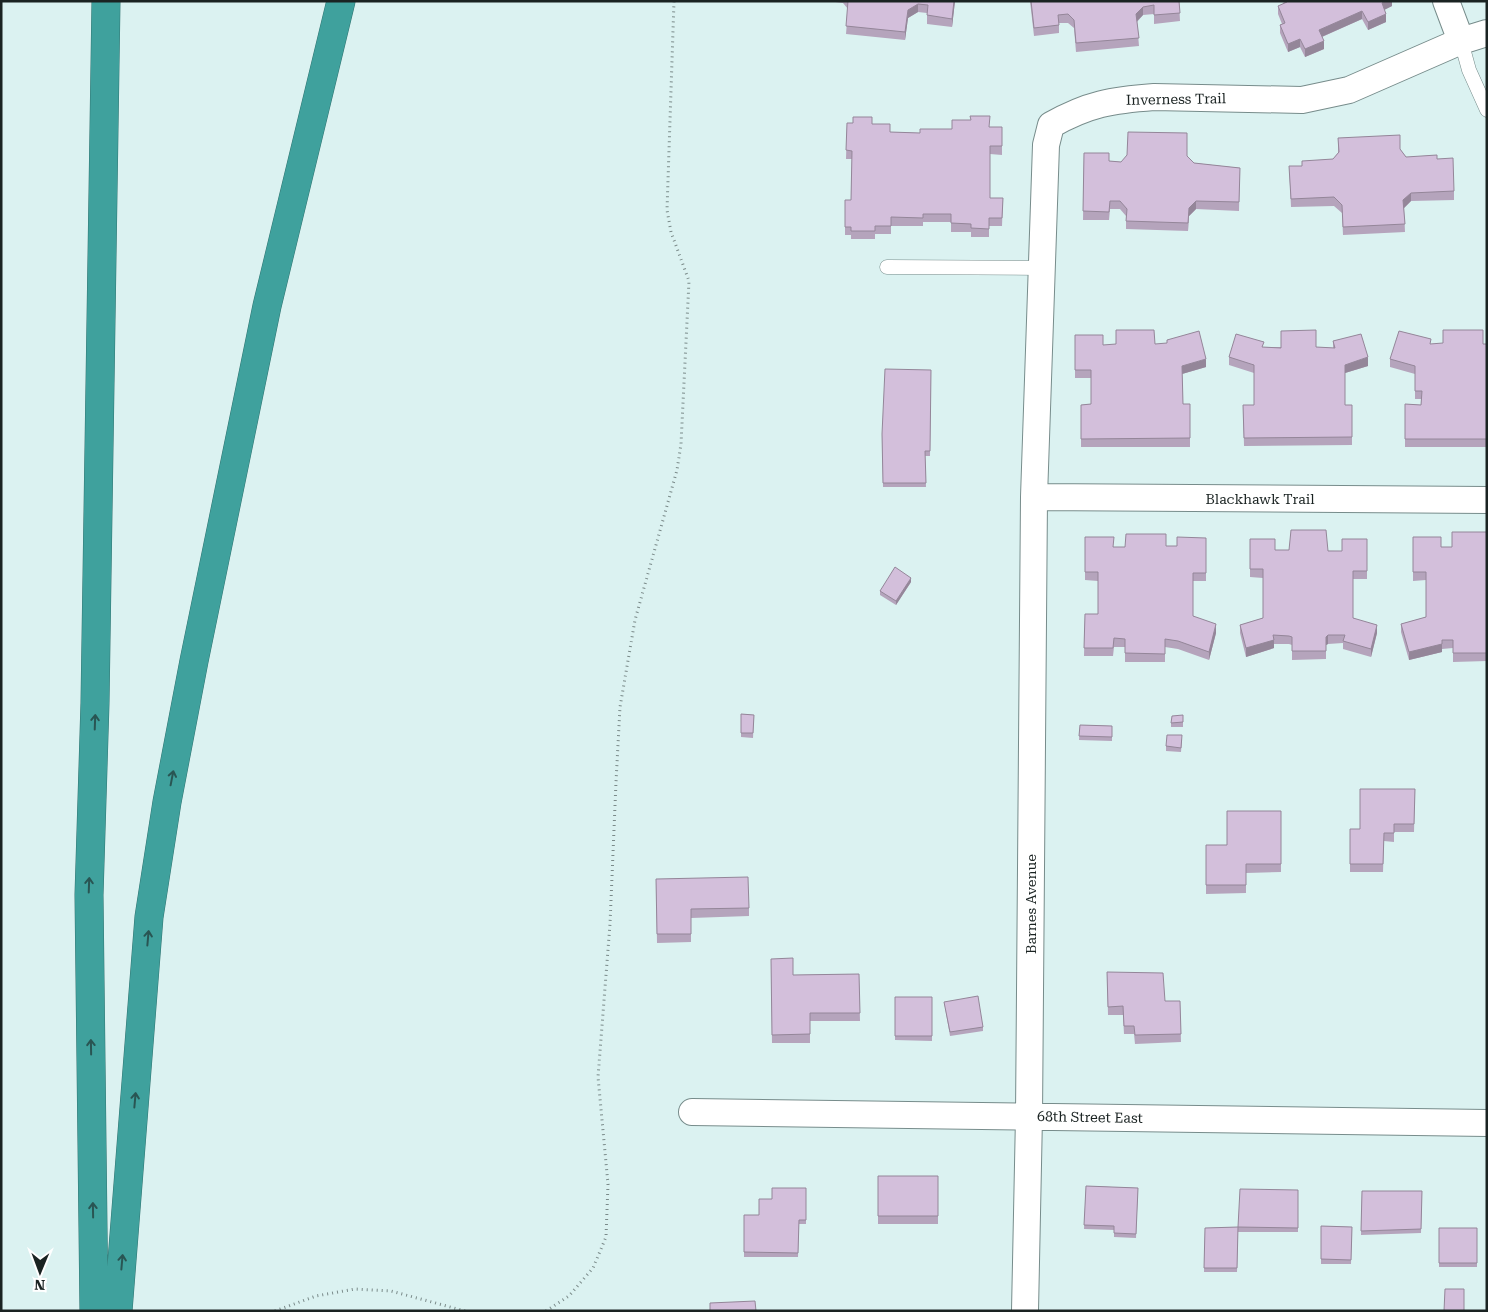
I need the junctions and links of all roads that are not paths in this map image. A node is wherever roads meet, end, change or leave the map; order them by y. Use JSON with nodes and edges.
{"nodes":[{"id":1,"x":106,"y":1,"type":"edge"},
{"id":2,"x":341,"y":1,"type":"edge"},
{"id":3,"x":1446,"y":1,"type":"edge"},
{"id":4,"x":1487,"y":33,"type":"edge"},
{"id":5,"x":1461,"y":41,"type":"junction"},
{"id":6,"x":1487,"y":110,"type":"edge"},
{"id":7,"x":887,"y":267,"type":"dead end"},
{"id":8,"x":1042,"y":268,"type":"junction"},
{"id":9,"x":1034,"y":497,"type":"junction"},
{"id":10,"x":1487,"y":500,"type":"edge"},
{"id":11,"x":692,"y":1112,"type":"dead end"},
{"id":12,"x":1029,"y":1116,"type":"junction"},
{"id":13,"x":1487,"y":1123,"type":"edge"},
{"id":14,"x":94,"y":1311,"type":"edge"},
{"id":15,"x":118,"y":1311,"type":"edge"},
{"id":16,"x":1025,"y":1311,"type":"edge"}],
"edges":[{"from":14,"to":1,"type":"highway","one_way":true},
{"from":15,"to":2,"type":"highway","one_way":true},
{"from":3,"to":5,"type":"street"},
{"from":4,"to":5,"type":"street","name":"Inverness Trail"},
{"from":5,"to":6,"type":"lane"},
{"from":5,"to":8,"type":"street","name":"Inverness Trail"},
{"from":7,"to":8,"type":"lane"},
{"from":8,"to":9,"type":"street","name":"Inverness Trail"},
{"from":9,"to":10,"type":"street","name":"Blackhawk Trail"},
{"from":9,"to":12,"type":"street","name":"Barnes Avenue"},
{"from":11,"to":12,"type":"street","name":"68th Street East"},
{"from":12,"to":13,"type":"street","name":"68th Street East"},
{"from":12,"to":16,"type":"street","name":"Barnes Avenue"}]}
